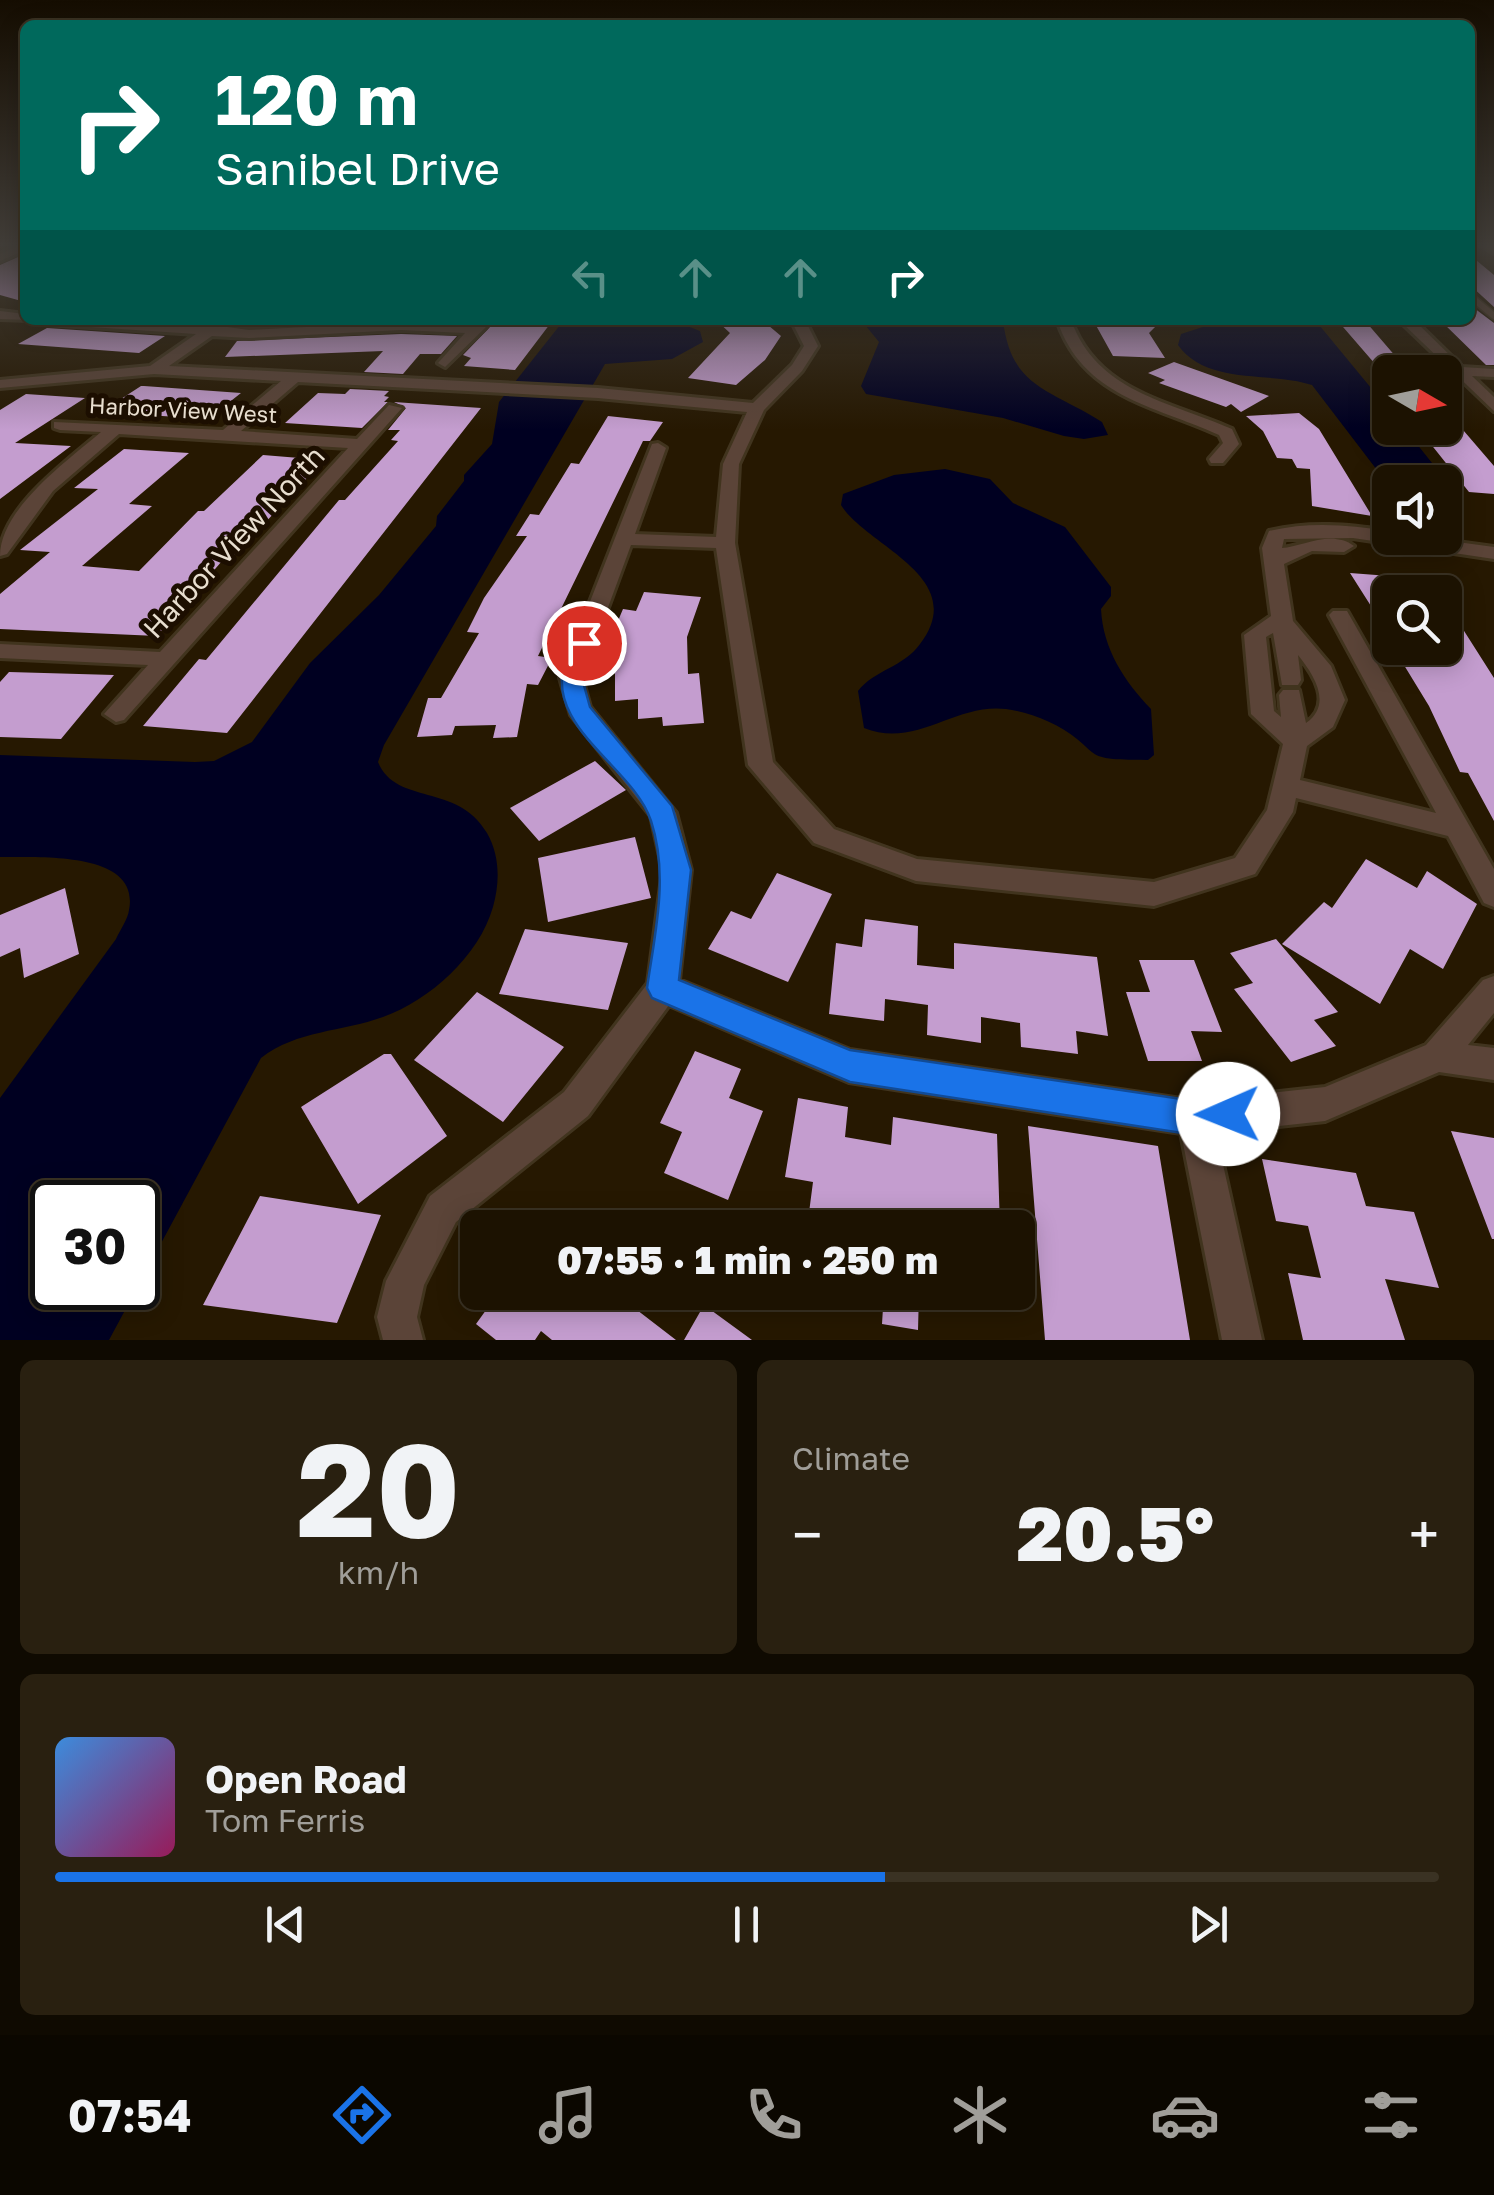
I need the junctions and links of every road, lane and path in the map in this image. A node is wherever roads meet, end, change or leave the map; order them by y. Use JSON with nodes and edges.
{"nodes":[{"id":1,"x":119,"y":325,"type":"edge"},
{"id":2,"x":218,"y":325,"type":"edge"},
{"id":3,"x":480,"y":325,"type":"edge"},
{"id":4,"x":800,"y":325,"type":"edge"},
{"id":5,"x":1065,"y":325,"type":"edge"},
{"id":6,"x":1411,"y":325,"type":"edge"},
{"id":7,"x":210,"y":331,"type":"junction"},
{"id":8,"x":1441,"y":355,"type":"edge"},
{"id":9,"x":446,"y":364,"type":"dead end"},
{"id":10,"x":154,"y":370,"type":"junction"},
{"id":11,"x":1462,"y":372,"type":"edge"},
{"id":12,"x":1494,"y":373,"type":"edge"},
{"id":13,"x":1462,"y":376,"type":"edge"},
{"id":14,"x":295,"y":377,"type":"junction"},
{"id":15,"x":0,"y":384,"type":"edge"},
{"id":16,"x":1494,"y":406,"type":"edge"},
{"id":17,"x":394,"y":408,"type":"dead end"},
{"id":18,"x":757,"y":408,"type":"junction"},
{"id":19,"x":60,"y":425,"type":"dead end"},
{"id":20,"x":116,"y":428,"type":"junction"},
{"id":21,"x":228,"y":434,"type":"junction"},
{"id":22,"x":362,"y":444,"type":"junction"},
{"id":23,"x":658,"y":448,"type":"dead end"},
{"id":24,"x":1216,"y":459,"type":"dead end"},
{"id":25,"x":622,"y":538,"type":"junction"},
{"id":26,"x":725,"y":543,"type":"junction"},
{"id":27,"x":0,"y":550,"type":"edge"},
{"id":28,"x":1494,"y":553,"type":"edge"},
{"id":29,"x":1277,"y":560,"type":"junction"},
{"id":30,"x":1494,"y":568,"type":"edge"},
{"id":31,"x":1340,"y":615,"type":"dead end"},
{"id":32,"x":1280,"y":620,"type":"junction"},
{"id":33,"x":0,"y":651,"type":"edge"},
{"id":34,"x":165,"y":658,"type":"junction"},
{"id":35,"x":116,"y":714,"type":"dead end"},
{"id":36,"x":1296,"y":742,"type":"junction"},
{"id":37,"x":1286,"y":786,"type":"junction"},
{"id":38,"x":1459,"y":829,"type":"junction"},
{"id":39,"x":1494,"y":895,"type":"edge"},
{"id":40,"x":663,"y":988,"type":"junction"},
{"id":41,"x":1494,"y":990,"type":"edge"},
{"id":42,"x":1438,"y":1056,"type":"junction"},
{"id":43,"x":1494,"y":1064,"type":"edge"},
{"id":44,"x":1195,"y":1118,"type":"junction"},
{"id":45,"x":400,"y":1329,"type":"edge"},
{"id":46,"x":1242,"y":1340,"type":"edge"}],
"edges":[{"from":1,"to":7,"type":"street"},
{"from":2,"to":7,"type":"street"},
{"from":3,"to":7,"type":"street"},
{"from":3,"to":9,"type":"street"},
{"from":4,"to":18,"type":"street"},
{"from":5,"to":24,"type":"street"},
{"from":6,"to":8,"type":"street"},
{"from":7,"to":10,"type":"street"},
{"from":10,"to":14,"type":"street"},
{"from":10,"to":15,"type":"street"},
{"from":11,"to":12,"type":"street"},
{"from":13,"to":16,"type":"street"},
{"from":14,"to":18,"type":"street"},
{"from":14,"to":21,"type":"street"},
{"from":17,"to":22,"type":"street","name":"Harbor View North"},
{"from":18,"to":26,"type":"street"},
{"from":19,"to":20,"type":"street","name":"Harbor View West"},
{"from":20,"to":21,"type":"street","name":"Harbor View West"},
{"from":20,"to":27,"type":"street"},
{"from":21,"to":22,"type":"street","name":"Harbor View West"},
{"from":22,"to":34,"type":"street","name":"Harbor View North"},
{"from":23,"to":25,"type":"street"},
{"from":25,"to":26,"type":"street"},
{"from":25,"to":40,"type":"street"},
{"from":26,"to":37,"type":"street"},
{"from":28,"to":29,"type":"street"},
{"from":29,"to":30,"type":"street"},
{"from":29,"to":32,"type":"street"},
{"from":31,"to":38,"type":"street"},
{"from":32,"to":36,"type":"street"},
{"from":32,"to":36,"type":"street"},
{"from":32,"to":36,"type":"street"},
{"from":33,"to":34,"type":"street"},
{"from":34,"to":35,"type":"street","name":"Harbor View North"},
{"from":36,"to":37,"type":"street"},
{"from":37,"to":38,"type":"street"},
{"from":38,"to":39,"type":"street"},
{"from":40,"to":44,"type":"street"},
{"from":40,"to":45,"type":"street"},
{"from":41,"to":42,"type":"street"},
{"from":42,"to":43,"type":"street"},
{"from":42,"to":44,"type":"street"},
{"from":44,"to":46,"type":"street"}]}
